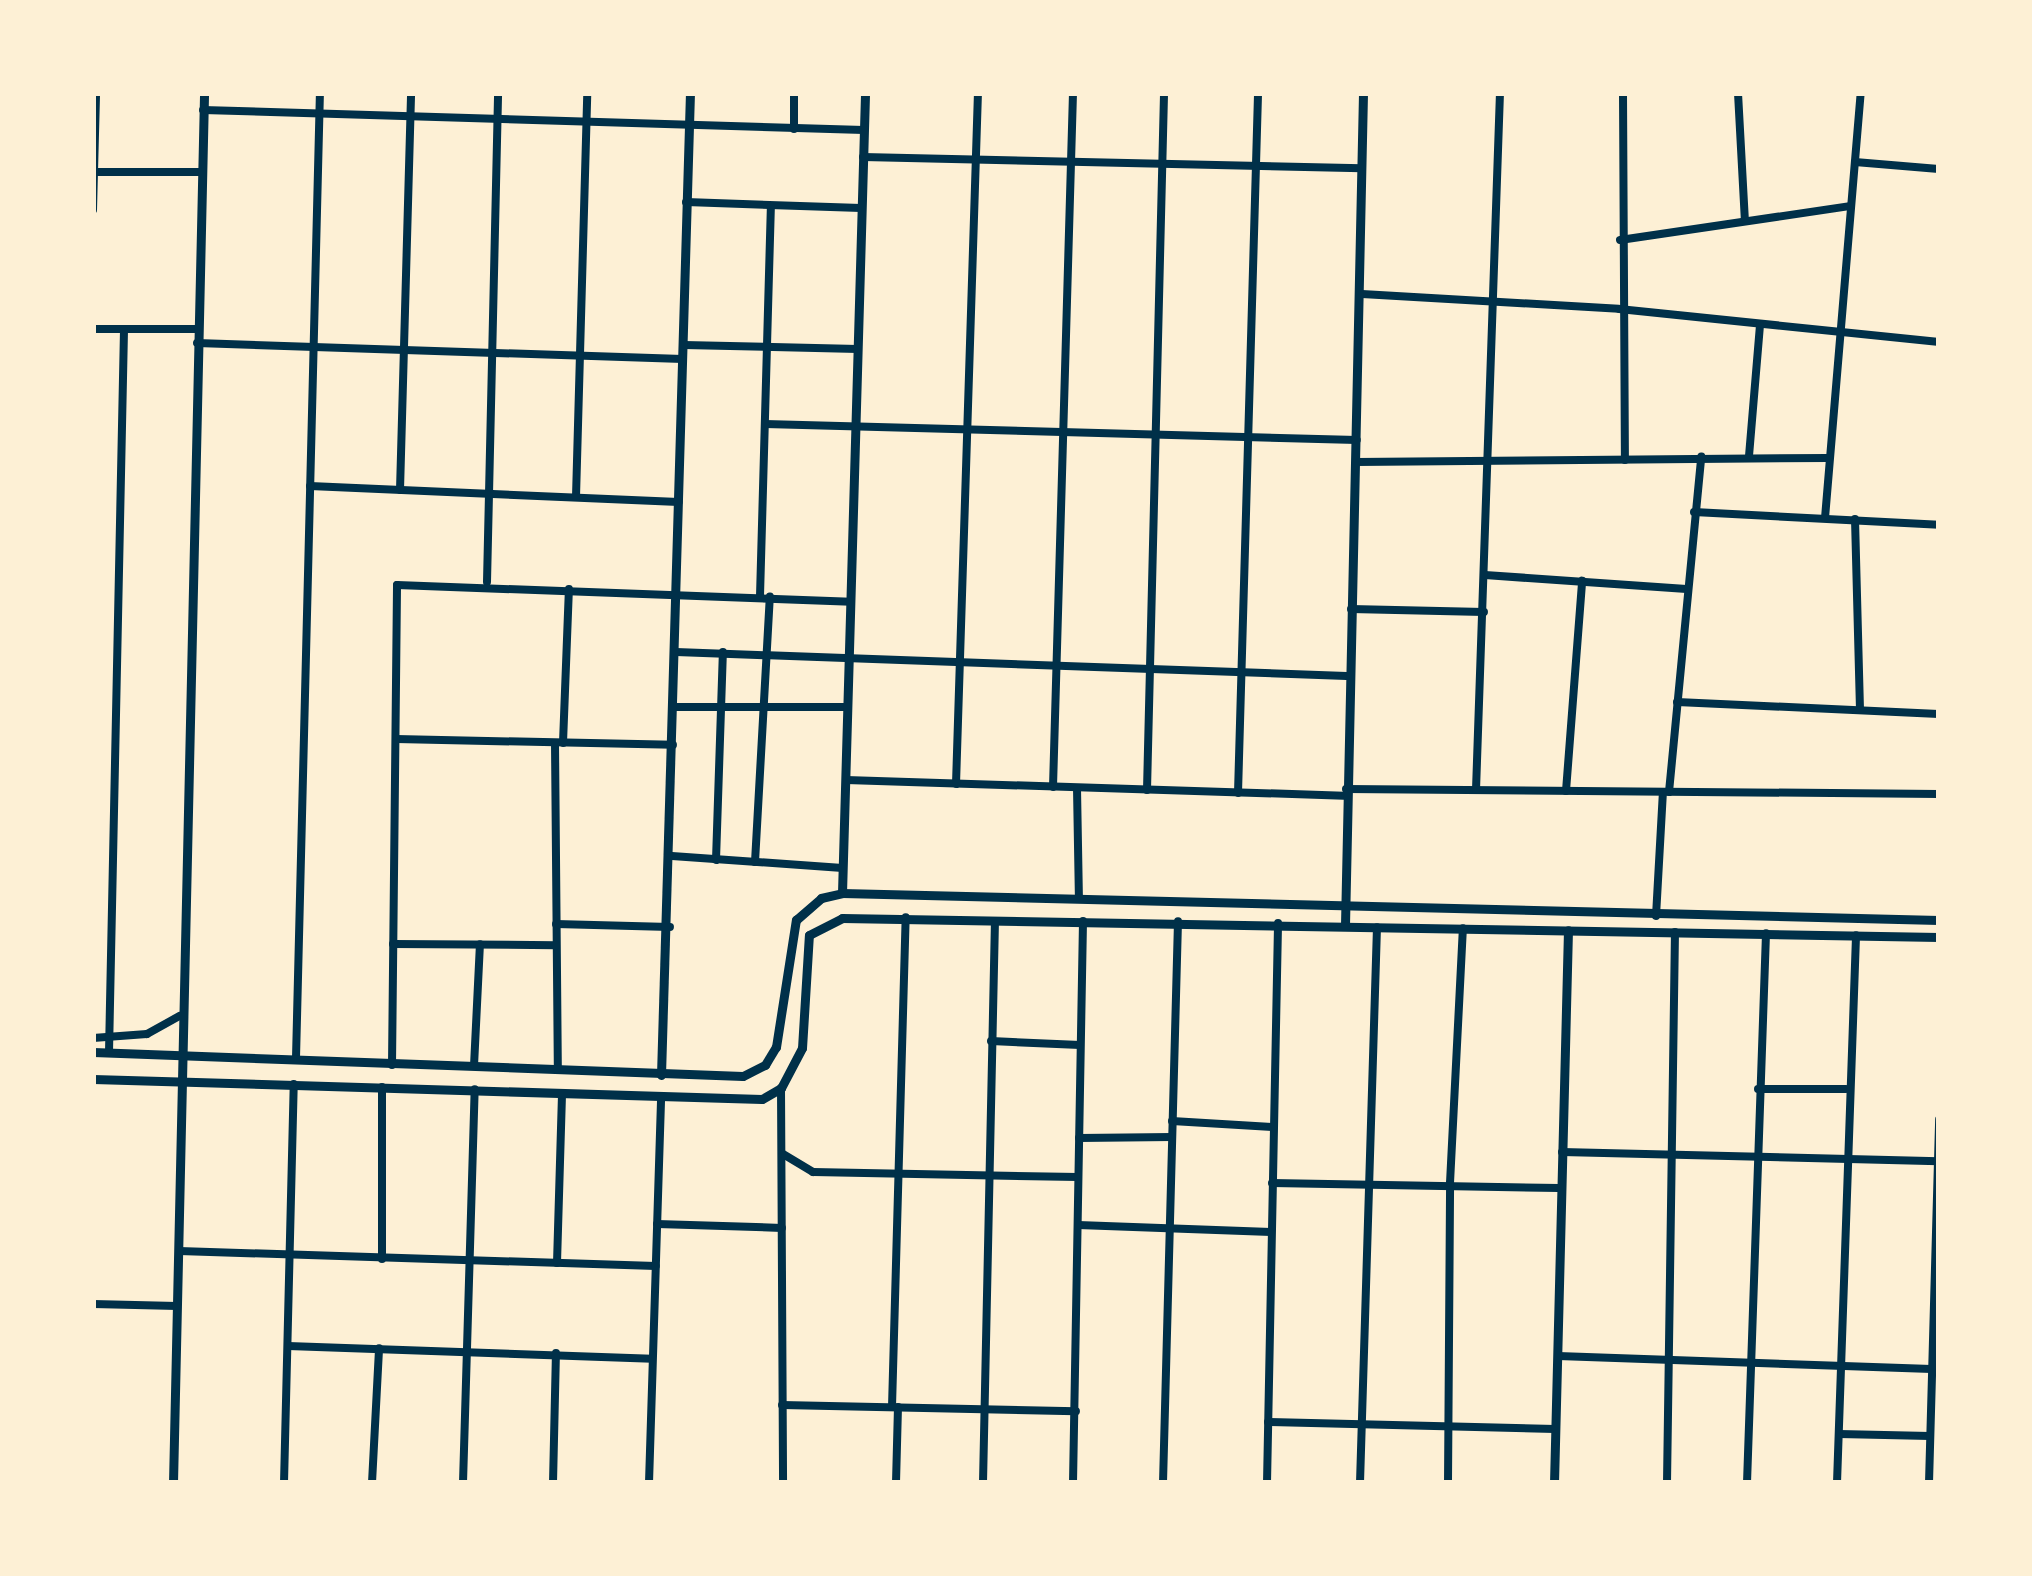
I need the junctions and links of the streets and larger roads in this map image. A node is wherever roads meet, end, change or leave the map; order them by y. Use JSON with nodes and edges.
{"nodes":[{"id":1,"x":95,"y":93,"type":"edge"},
{"id":2,"x":204,"y":93,"type":"edge"},
{"id":3,"x":320,"y":93,"type":"edge"},
{"id":4,"x":411,"y":93,"type":"edge"},
{"id":5,"x":498,"y":93,"type":"edge"},
{"id":6,"x":587,"y":93,"type":"edge"},
{"id":7,"x":690,"y":93,"type":"edge"},
{"id":8,"x":794,"y":93,"type":"edge"},
{"id":9,"x":865,"y":93,"type":"edge"},
{"id":10,"x":978,"y":93,"type":"edge"},
{"id":11,"x":1073,"y":93,"type":"edge"},
{"id":12,"x":1164,"y":93,"type":"edge"},
{"id":13,"x":1258,"y":93,"type":"edge"},
{"id":14,"x":1363,"y":93,"type":"edge"},
{"id":15,"x":1500,"y":93,"type":"edge"},
{"id":16,"x":1623,"y":93,"type":"edge"},
{"id":17,"x":1738,"y":93,"type":"edge"},
{"id":18,"x":1861,"y":93,"type":"edge"},
{"id":19,"x":203,"y":110,"type":"junction"},
{"id":20,"x":497,"y":117,"type":"junction"},
{"id":21,"x":319,"y":118,"type":"junction"},
{"id":22,"x":410,"y":120,"type":"junction"},
{"id":23,"x":586,"y":124,"type":"junction"},
{"id":24,"x":689,"y":126,"type":"junction"},
{"id":25,"x":794,"y":129,"type":"junction"},
{"id":26,"x":864,"y":130,"type":"junction"},
{"id":27,"x":863,"y":157,"type":"junction"},
{"id":28,"x":976,"y":160,"type":"junction"},
{"id":29,"x":1855,"y":162,"type":"junction"},
{"id":30,"x":1071,"y":163,"type":"junction"},
{"id":31,"x":1161,"y":166,"type":"junction"},
{"id":32,"x":1362,"y":168,"type":"junction"},
{"id":33,"x":1255,"y":169,"type":"junction"},
{"id":34,"x":1939,"y":169,"type":"edge"},
{"id":35,"x":93,"y":172,"type":"edge"},
{"id":36,"x":201,"y":172,"type":"junction"},
{"id":37,"x":686,"y":202,"type":"junction"},
{"id":38,"x":771,"y":206,"type":"junction"},
{"id":39,"x":1851,"y":206,"type":"junction"},
{"id":40,"x":862,"y":208,"type":"junction"},
{"id":41,"x":93,"y":210,"type":"edge"},
{"id":42,"x":1745,"y":221,"type":"junction"},
{"id":43,"x":1620,"y":240,"type":"junction"},
{"id":44,"x":1361,"y":294,"type":"junction"},
{"id":45,"x":1495,"y":299,"type":"junction"},
{"id":46,"x":1619,"y":309,"type":"junction"},
{"id":47,"x":1760,"y":324,"type":"junction"},
{"id":48,"x":93,"y":329,"type":"edge"},
{"id":49,"x":197,"y":329,"type":"junction"},
{"id":50,"x":124,"y":330,"type":"junction"},
{"id":51,"x":1839,"y":331,"type":"junction"},
{"id":52,"x":1939,"y":342,"type":"edge"},
{"id":53,"x":197,"y":343,"type":"junction"},
{"id":54,"x":684,"y":345,"type":"junction"},
{"id":55,"x":767,"y":347,"type":"junction"},
{"id":56,"x":494,"y":349,"type":"junction"},
{"id":57,"x":858,"y":349,"type":"junction"},
{"id":58,"x":313,"y":350,"type":"junction"},
{"id":59,"x":404,"y":352,"type":"junction"},
{"id":60,"x":579,"y":357,"type":"junction"},
{"id":61,"x":683,"y":359,"type":"junction"},
{"id":62,"x":765,"y":424,"type":"junction"},
{"id":63,"x":856,"y":426,"type":"junction"},
{"id":64,"x":968,"y":429,"type":"junction"},
{"id":65,"x":1063,"y":432,"type":"junction"},
{"id":66,"x":1153,"y":434,"type":"junction"},
{"id":67,"x":1247,"y":436,"type":"junction"},
{"id":68,"x":1357,"y":440,"type":"junction"},
{"id":69,"x":1749,"y":456,"type":"junction"},
{"id":70,"x":1701,"y":457,"type":"junction"},
{"id":71,"x":1828,"y":458,"type":"junction"},
{"id":72,"x":1624,"y":460,"type":"junction"},
{"id":73,"x":1356,"y":462,"type":"junction"},
{"id":74,"x":1489,"y":462,"type":"junction"},
{"id":75,"x":310,"y":486,"type":"junction"},
{"id":76,"x":490,"y":488,"type":"junction"},
{"id":77,"x":400,"y":490,"type":"junction"},
{"id":78,"x":576,"y":497,"type":"junction"},
{"id":79,"x":679,"y":502,"type":"junction"},
{"id":80,"x":1694,"y":512,"type":"junction"},
{"id":81,"x":1825,"y":518,"type":"junction"},
{"id":82,"x":1855,"y":519,"type":"junction"},
{"id":83,"x":1939,"y":525,"type":"edge"},
{"id":84,"x":1485,"y":575,"type":"junction"},
{"id":85,"x":1582,"y":581,"type":"junction"},
{"id":86,"x":487,"y":582,"type":"junction"},
{"id":87,"x":1687,"y":589,"type":"junction"},
{"id":88,"x":569,"y":590,"type":"junction"},
{"id":89,"x":677,"y":591,"type":"junction"},
{"id":90,"x":765,"y":596,"type":"junction"},
{"id":91,"x":850,"y":602,"type":"junction"},
{"id":92,"x":1351,"y":609,"type":"junction"},
{"id":93,"x":1484,"y":612,"type":"junction"},
{"id":94,"x":676,"y":652,"type":"junction"},
{"id":95,"x":723,"y":652,"type":"junction"},
{"id":96,"x":766,"y":652,"type":"junction"},
{"id":97,"x":849,"y":653,"type":"junction"},
{"id":98,"x":960,"y":660,"type":"junction"},
{"id":99,"x":1057,"y":664,"type":"junction"},
{"id":100,"x":1146,"y":665,"type":"junction"},
{"id":101,"x":1240,"y":668,"type":"junction"},
{"id":102,"x":1347,"y":676,"type":"junction"},
{"id":103,"x":1677,"y":702,"type":"junction"},
{"id":104,"x":675,"y":707,"type":"junction"},
{"id":105,"x":723,"y":707,"type":"junction"},
{"id":106,"x":763,"y":707,"type":"junction"},
{"id":107,"x":848,"y":707,"type":"junction"},
{"id":108,"x":1860,"y":710,"type":"junction"},
{"id":109,"x":1939,"y":714,"type":"edge"},
{"id":110,"x":396,"y":739,"type":"junction"},
{"id":111,"x":559,"y":743,"type":"junction"},
{"id":112,"x":673,"y":746,"type":"junction"},
{"id":113,"x":846,"y":780,"type":"junction"},
{"id":114,"x":956,"y":784,"type":"junction"},
{"id":115,"x":1053,"y":787,"type":"junction"},
{"id":116,"x":1077,"y":788,"type":"junction"},
{"id":117,"x":1147,"y":790,"type":"junction"},
{"id":118,"x":1476,"y":790,"type":"junction"},
{"id":119,"x":1566,"y":791,"type":"junction"},
{"id":120,"x":1666,"y":792,"type":"junction"},
{"id":121,"x":1238,"y":793,"type":"junction"},
{"id":122,"x":1344,"y":793,"type":"junction"},
{"id":123,"x":1939,"y":794,"type":"edge"},
{"id":124,"x":672,"y":856,"type":"junction"},
{"id":125,"x":716,"y":860,"type":"junction"},
{"id":126,"x":754,"y":862,"type":"junction"},
{"id":127,"x":843,"y":868,"type":"junction"},
{"id":128,"x":842,"y":893,"type":"junction"},
{"id":129,"x":1079,"y":898,"type":"junction"},
{"id":130,"x":1344,"y":907,"type":"junction"},
{"id":131,"x":906,"y":916,"type":"junction"},
{"id":132,"x":1656,"y":917,"type":"junction"},
{"id":133,"x":995,"y":918,"type":"junction"},
{"id":134,"x":1083,"y":919,"type":"junction"},
{"id":135,"x":1178,"y":920,"type":"junction"},
{"id":136,"x":1939,"y":920,"type":"edge"},
{"id":137,"x":1278,"y":923,"type":"junction"},
{"id":138,"x":556,"y":924,"type":"junction"},
{"id":139,"x":1345,"y":925,"type":"junction"},
{"id":140,"x":670,"y":927,"type":"junction"},
{"id":141,"x":1377,"y":927,"type":"junction"},
{"id":142,"x":1463,"y":928,"type":"junction"},
{"id":143,"x":1568,"y":930,"type":"junction"},
{"id":144,"x":1676,"y":932,"type":"junction"},
{"id":145,"x":1766,"y":933,"type":"junction"},
{"id":146,"x":1856,"y":935,"type":"junction"},
{"id":147,"x":1939,"y":937,"type":"edge"},
{"id":148,"x":393,"y":944,"type":"junction"},
{"id":149,"x":480,"y":944,"type":"junction"},
{"id":150,"x":556,"y":945,"type":"junction"},
{"id":151,"x":180,"y":1016,"type":"junction"},
{"id":152,"x":93,"y":1037,"type":"edge"},
{"id":153,"x":108,"y":1039,"type":"junction"},
{"id":154,"x":992,"y":1041,"type":"junction"},
{"id":155,"x":1081,"y":1045,"type":"junction"},
{"id":156,"x":93,"y":1052,"type":"edge"},
{"id":157,"x":109,"y":1052,"type":"junction"},
{"id":158,"x":179,"y":1052,"type":"junction"},
{"id":159,"x":296,"y":1058,"type":"junction"},
{"id":160,"x":392,"y":1065,"type":"junction"},
{"id":161,"x":474,"y":1068,"type":"junction"},
{"id":162,"x":558,"y":1071,"type":"junction"},
{"id":163,"x":661,"y":1075,"type":"junction"},
{"id":164,"x":178,"y":1076,"type":"junction"},
{"id":165,"x":93,"y":1079,"type":"edge"},
{"id":166,"x":294,"y":1082,"type":"junction"},
{"id":167,"x":382,"y":1087,"type":"junction"},
{"id":168,"x":782,"y":1088,"type":"junction"},
{"id":169,"x":475,"y":1089,"type":"junction"},
{"id":170,"x":1758,"y":1089,"type":"junction"},
{"id":171,"x":1846,"y":1089,"type":"junction"},
{"id":172,"x":562,"y":1093,"type":"junction"},
{"id":173,"x":661,"y":1100,"type":"junction"},
{"id":174,"x":1939,"y":1119,"type":"edge"},
{"id":175,"x":1172,"y":1120,"type":"junction"},
{"id":176,"x":1274,"y":1127,"type":"junction"},
{"id":177,"x":1172,"y":1137,"type":"junction"},
{"id":178,"x":1079,"y":1138,"type":"junction"},
{"id":179,"x":1560,"y":1152,"type":"junction"},
{"id":180,"x":782,"y":1154,"type":"junction"},
{"id":181,"x":1668,"y":1155,"type":"junction"},
{"id":182,"x":1757,"y":1157,"type":"junction"},
{"id":183,"x":1844,"y":1159,"type":"junction"},
{"id":184,"x":1938,"y":1161,"type":"edge"},
{"id":185,"x":902,"y":1174,"type":"junction"},
{"id":186,"x":989,"y":1177,"type":"junction"},
{"id":187,"x":1078,"y":1177,"type":"junction"},
{"id":188,"x":1365,"y":1182,"type":"junction"},
{"id":189,"x":1272,"y":1183,"type":"junction"},
{"id":190,"x":1450,"y":1183,"type":"junction"},
{"id":191,"x":1559,"y":1188,"type":"junction"},
{"id":192,"x":657,"y":1224,"type":"junction"},
{"id":193,"x":1078,"y":1225,"type":"junction"},
{"id":194,"x":782,"y":1228,"type":"junction"},
{"id":195,"x":1170,"y":1228,"type":"junction"},
{"id":196,"x":1271,"y":1232,"type":"junction"},
{"id":197,"x":1937,"y":1238,"type":"edge"},
{"id":198,"x":179,"y":1251,"type":"junction"},
{"id":199,"x":286,"y":1258,"type":"junction"},
{"id":200,"x":382,"y":1259,"type":"junction"},
{"id":201,"x":557,"y":1262,"type":"junction"},
{"id":202,"x":470,"y":1263,"type":"junction"},
{"id":203,"x":656,"y":1266,"type":"junction"},
{"id":204,"x":93,"y":1304,"type":"edge"},
{"id":205,"x":177,"y":1306,"type":"junction"},
{"id":206,"x":288,"y":1346,"type":"junction"},
{"id":207,"x":379,"y":1348,"type":"junction"},
{"id":208,"x":467,"y":1350,"type":"junction"},
{"id":209,"x":556,"y":1354,"type":"junction"},
{"id":210,"x":1558,"y":1356,"type":"junction"},
{"id":211,"x":653,"y":1359,"type":"junction"},
{"id":212,"x":1667,"y":1360,"type":"junction"},
{"id":213,"x":1749,"y":1362,"type":"junction"},
{"id":214,"x":1840,"y":1365,"type":"junction"},
{"id":215,"x":1935,"y":1368,"type":"edge"},
{"id":216,"x":782,"y":1405,"type":"junction"},
{"id":217,"x":895,"y":1407,"type":"junction"},
{"id":218,"x":986,"y":1409,"type":"junction"},
{"id":219,"x":1076,"y":1412,"type":"junction"},
{"id":220,"x":1268,"y":1422,"type":"junction"},
{"id":221,"x":1361,"y":1425,"type":"junction"},
{"id":222,"x":1449,"y":1425,"type":"junction"},
{"id":223,"x":1555,"y":1429,"type":"junction"},
{"id":224,"x":1839,"y":1434,"type":"junction"},
{"id":225,"x":1930,"y":1436,"type":"junction"},
{"id":226,"x":173,"y":1483,"type":"edge"},
{"id":227,"x":284,"y":1483,"type":"edge"},
{"id":228,"x":372,"y":1483,"type":"edge"},
{"id":229,"x":463,"y":1483,"type":"edge"},
{"id":230,"x":553,"y":1483,"type":"edge"},
{"id":231,"x":649,"y":1483,"type":"edge"},
{"id":232,"x":783,"y":1483,"type":"edge"},
{"id":233,"x":896,"y":1483,"type":"edge"},
{"id":234,"x":983,"y":1483,"type":"edge"},
{"id":235,"x":1073,"y":1483,"type":"edge"},
{"id":236,"x":1163,"y":1483,"type":"edge"},
{"id":237,"x":1267,"y":1483,"type":"edge"},
{"id":238,"x":1360,"y":1483,"type":"edge"},
{"id":239,"x":1448,"y":1483,"type":"edge"},
{"id":240,"x":1554,"y":1483,"type":"edge"},
{"id":241,"x":1666,"y":1483,"type":"edge"},
{"id":242,"x":1747,"y":1483,"type":"edge"},
{"id":243,"x":1838,"y":1483,"type":"edge"},
{"id":244,"x":1929,"y":1483,"type":"edge"}],
"edges":[{"from":1,"to":35,"type":"street"},
{"from":2,"to":19,"type":"street"},
{"from":3,"to":21,"type":"street"},
{"from":4,"to":22,"type":"street"},
{"from":5,"to":20,"type":"street"},
{"from":6,"to":23,"type":"street"},
{"from":7,"to":24,"type":"street"},
{"from":8,"to":25,"type":"street"},
{"from":9,"to":26,"type":"street"},
{"from":10,"to":28,"type":"street"},
{"from":11,"to":30,"type":"street"},
{"from":12,"to":31,"type":"street"},
{"from":13,"to":33,"type":"street"},
{"from":14,"to":32,"type":"street"},
{"from":15,"to":45,"type":"street"},
{"from":16,"to":43,"type":"street"},
{"from":17,"to":42,"type":"street"},
{"from":18,"to":29,"type":"street"},
{"from":19,"to":21,"type":"street"},
{"from":19,"to":36,"type":"street"},
{"from":20,"to":22,"type":"street"},
{"from":20,"to":23,"type":"street"},
{"from":20,"to":56,"type":"street"},
{"from":21,"to":22,"type":"street"},
{"from":21,"to":58,"type":"street"},
{"from":22,"to":59,"type":"street"},
{"from":23,"to":24,"type":"street"},
{"from":23,"to":60,"type":"street"},
{"from":24,"to":25,"type":"street"},
{"from":24,"to":37,"type":"street"},
{"from":25,"to":26,"type":"street"},
{"from":26,"to":27,"type":"street"},
{"from":27,"to":28,"type":"street"},
{"from":27,"to":40,"type":"street"},
{"from":28,"to":30,"type":"street"},
{"from":28,"to":64,"type":"street"},
{"from":29,"to":34,"type":"street"},
{"from":29,"to":39,"type":"street"},
{"from":30,"to":31,"type":"street"},
{"from":30,"to":65,"type":"street"},
{"from":31,"to":33,"type":"street"},
{"from":31,"to":66,"type":"street"},
{"from":32,"to":33,"type":"street"},
{"from":32,"to":44,"type":"street"},
{"from":33,"to":67,"type":"street"},
{"from":35,"to":36,"type":"street"},
{"from":35,"to":41,"type":"street"},
{"from":36,"to":49,"type":"street"},
{"from":37,"to":38,"type":"street"},
{"from":37,"to":54,"type":"street"},
{"from":38,"to":40,"type":"street"},
{"from":38,"to":55,"type":"street"},
{"from":39,"to":42,"type":"street"},
{"from":39,"to":51,"type":"street"},
{"from":40,"to":57,"type":"street"},
{"from":42,"to":43,"type":"street"},
{"from":43,"to":46,"type":"street"},
{"from":44,"to":45,"type":"street"},
{"from":44,"to":68,"type":"street"},
{"from":45,"to":46,"type":"street"},
{"from":45,"to":74,"type":"street"},
{"from":46,"to":47,"type":"street"},
{"from":46,"to":72,"type":"street"},
{"from":47,"to":51,"type":"street"},
{"from":47,"to":69,"type":"street"},
{"from":48,"to":50,"type":"street"},
{"from":49,"to":50,"type":"street"},
{"from":49,"to":53,"type":"street"},
{"from":50,"to":153,"type":"street"},
{"from":51,"to":52,"type":"street"},
{"from":51,"to":71,"type":"street"},
{"from":53,"to":58,"type":"street"},
{"from":53,"to":151,"type":"street"},
{"from":54,"to":55,"type":"street"},
{"from":54,"to":61,"type":"street"},
{"from":55,"to":57,"type":"street"},
{"from":55,"to":62,"type":"street"},
{"from":56,"to":59,"type":"street"},
{"from":56,"to":60,"type":"street"},
{"from":56,"to":76,"type":"street"},
{"from":57,"to":63,"type":"street"},
{"from":58,"to":59,"type":"street"},
{"from":58,"to":75,"type":"street"},
{"from":59,"to":77,"type":"street"},
{"from":60,"to":61,"type":"street"},
{"from":60,"to":78,"type":"street"},
{"from":61,"to":79,"type":"street"},
{"from":62,"to":63,"type":"street"},
{"from":62,"to":90,"type":"street"},
{"from":63,"to":64,"type":"street"},
{"from":63,"to":91,"type":"street"},
{"from":64,"to":65,"type":"street"},
{"from":64,"to":98,"type":"street"},
{"from":65,"to":66,"type":"street"},
{"from":65,"to":99,"type":"street"},
{"from":66,"to":67,"type":"street"},
{"from":66,"to":100,"type":"street"},
{"from":67,"to":68,"type":"street"},
{"from":67,"to":101,"type":"street"},
{"from":68,"to":73,"type":"street"},
{"from":69,"to":70,"type":"street"},
{"from":69,"to":71,"type":"street"},
{"from":70,"to":72,"type":"street"},
{"from":70,"to":80,"type":"street"},
{"from":71,"to":81,"type":"street"},
{"from":72,"to":74,"type":"street"},
{"from":73,"to":74,"type":"street"},
{"from":73,"to":92,"type":"street"},
{"from":74,"to":84,"type":"street"},
{"from":75,"to":77,"type":"street"},
{"from":75,"to":159,"type":"street"},
{"from":76,"to":77,"type":"street"},
{"from":76,"to":78,"type":"street"},
{"from":76,"to":86,"type":"street"},
{"from":78,"to":79,"type":"street"},
{"from":79,"to":89,"type":"street"},
{"from":80,"to":81,"type":"street"},
{"from":80,"to":87,"type":"street"},
{"from":81,"to":82,"type":"street"},
{"from":82,"to":83,"type":"street"},
{"from":82,"to":108,"type":"street"},
{"from":84,"to":85,"type":"street"},
{"from":84,"to":93,"type":"street"},
{"from":85,"to":87,"type":"street"},
{"from":85,"to":119,"type":"street"},
{"from":86,"to":88,"type":"street"},
{"from":86,"to":110,"type":"street"},
{"from":87,"to":103,"type":"street"},
{"from":88,"to":89,"type":"street"},
{"from":88,"to":111,"type":"street"},
{"from":89,"to":90,"type":"street"},
{"from":89,"to":94,"type":"street"},
{"from":90,"to":91,"type":"street"},
{"from":90,"to":96,"type":"street"},
{"from":91,"to":97,"type":"street"},
{"from":92,"to":93,"type":"street"},
{"from":92,"to":102,"type":"street"},
{"from":93,"to":118,"type":"street"},
{"from":94,"to":95,"type":"street"},
{"from":94,"to":104,"type":"street"},
{"from":95,"to":96,"type":"street"},
{"from":95,"to":105,"type":"street"},
{"from":96,"to":97,"type":"street"},
{"from":96,"to":106,"type":"street"},
{"from":97,"to":98,"type":"street"},
{"from":97,"to":107,"type":"street"},
{"from":98,"to":99,"type":"street"},
{"from":98,"to":114,"type":"street"},
{"from":99,"to":100,"type":"street"},
{"from":99,"to":115,"type":"street"},
{"from":100,"to":101,"type":"street"},
{"from":100,"to":117,"type":"street"},
{"from":101,"to":102,"type":"street"},
{"from":101,"to":121,"type":"street"},
{"from":102,"to":122,"type":"street"},
{"from":103,"to":108,"type":"street"},
{"from":103,"to":120,"type":"street"},
{"from":104,"to":105,"type":"street"},
{"from":104,"to":112,"type":"street"},
{"from":105,"to":106,"type":"street"},
{"from":105,"to":125,"type":"street"},
{"from":106,"to":107,"type":"street"},
{"from":106,"to":126,"type":"street"},
{"from":107,"to":113,"type":"street"},
{"from":108,"to":109,"type":"street"},
{"from":110,"to":111,"type":"street"},
{"from":110,"to":148,"type":"street"},
{"from":111,"to":112,"type":"street"},
{"from":111,"to":138,"type":"street"},
{"from":112,"to":124,"type":"street"},
{"from":113,"to":114,"type":"street"},
{"from":113,"to":127,"type":"street"},
{"from":114,"to":115,"type":"street"},
{"from":115,"to":116,"type":"street"},
{"from":116,"to":117,"type":"street"},
{"from":116,"to":129,"type":"street"},
{"from":117,"to":121,"type":"street"},
{"from":118,"to":119,"type":"street"},
{"from":118,"to":122,"type":"street"},
{"from":119,"to":120,"type":"street"},
{"from":120,"to":123,"type":"street"},
{"from":120,"to":132,"type":"street"},
{"from":121,"to":122,"type":"street"},
{"from":122,"to":130,"type":"street"},
{"from":124,"to":125,"type":"street"},
{"from":124,"to":140,"type":"street"},
{"from":125,"to":126,"type":"street"},
{"from":126,"to":127,"type":"street"},
{"from":127,"to":128,"type":"street"},
{"from":128,"to":129,"type":"street"},
{"from":128,"to":163,"type":"street"},
{"from":129,"to":130,"type":"street"},
{"from":130,"to":132,"type":"street"},
{"from":130,"to":139,"type":"street"},
{"from":131,"to":133,"type":"street"},
{"from":131,"to":168,"type":"street"},
{"from":131,"to":185,"type":"street"},
{"from":132,"to":136,"type":"street"},
{"from":133,"to":134,"type":"street"},
{"from":133,"to":154,"type":"street"},
{"from":134,"to":135,"type":"street"},
{"from":134,"to":155,"type":"street"},
{"from":135,"to":137,"type":"street"},
{"from":135,"to":175,"type":"street"},
{"from":137,"to":139,"type":"street"},
{"from":137,"to":176,"type":"street"},
{"from":138,"to":140,"type":"street"},
{"from":138,"to":150,"type":"street"},
{"from":139,"to":141,"type":"street"},
{"from":140,"to":163,"type":"street"},
{"from":141,"to":142,"type":"street"},
{"from":141,"to":188,"type":"street"},
{"from":142,"to":143,"type":"street"},
{"from":142,"to":190,"type":"street"},
{"from":143,"to":144,"type":"street"},
{"from":143,"to":179,"type":"street"},
{"from":144,"to":145,"type":"street"},
{"from":144,"to":181,"type":"street"},
{"from":145,"to":146,"type":"street"},
{"from":145,"to":170,"type":"street"},
{"from":146,"to":147,"type":"street"},
{"from":146,"to":171,"type":"street"},
{"from":148,"to":149,"type":"street"},
{"from":148,"to":160,"type":"street"},
{"from":149,"to":150,"type":"street"},
{"from":149,"to":161,"type":"street"},
{"from":150,"to":162,"type":"street"},
{"from":151,"to":153,"type":"street"},
{"from":151,"to":158,"type":"street"},
{"from":152,"to":153,"type":"street"},
{"from":153,"to":157,"type":"street"},
{"from":154,"to":155,"type":"street"},
{"from":154,"to":186,"type":"street"},
{"from":155,"to":178,"type":"street"},
{"from":156,"to":157,"type":"street"},
{"from":157,"to":158,"type":"street"},
{"from":158,"to":159,"type":"street"},
{"from":158,"to":164,"type":"street"},
{"from":159,"to":160,"type":"street"},
{"from":160,"to":161,"type":"street"},
{"from":161,"to":162,"type":"street"},
{"from":162,"to":163,"type":"street"},
{"from":164,"to":165,"type":"street"},
{"from":164,"to":166,"type":"street"},
{"from":164,"to":198,"type":"street"},
{"from":166,"to":167,"type":"street"},
{"from":166,"to":199,"type":"street"},
{"from":167,"to":169,"type":"street"},
{"from":167,"to":200,"type":"street"},
{"from":168,"to":173,"type":"street"},
{"from":168,"to":180,"type":"street"},
{"from":169,"to":172,"type":"street"},
{"from":169,"to":202,"type":"street"},
{"from":170,"to":171,"type":"street"},
{"from":170,"to":182,"type":"street"},
{"from":171,"to":183,"type":"street"},
{"from":172,"to":173,"type":"street"},
{"from":172,"to":201,"type":"street"},
{"from":173,"to":192,"type":"street"},
{"from":174,"to":184,"type":"street"},
{"from":175,"to":176,"type":"street"},
{"from":175,"to":177,"type":"street"},
{"from":176,"to":189,"type":"street"},
{"from":177,"to":178,"type":"street"},
{"from":177,"to":195,"type":"street"},
{"from":178,"to":187,"type":"street"},
{"from":179,"to":181,"type":"street"},
{"from":179,"to":191,"type":"street"},
{"from":180,"to":185,"type":"street"},
{"from":180,"to":194,"type":"street"},
{"from":181,"to":182,"type":"street"},
{"from":181,"to":212,"type":"street"},
{"from":182,"to":183,"type":"street"},
{"from":182,"to":213,"type":"street"},
{"from":183,"to":184,"type":"street"},
{"from":183,"to":214,"type":"street"},
{"from":184,"to":197,"type":"street"},
{"from":185,"to":186,"type":"street"},
{"from":185,"to":217,"type":"street"},
{"from":186,"to":187,"type":"street"},
{"from":186,"to":218,"type":"street"},
{"from":187,"to":193,"type":"street"},
{"from":188,"to":189,"type":"street"},
{"from":188,"to":190,"type":"street"},
{"from":188,"to":221,"type":"street"},
{"from":189,"to":196,"type":"street"},
{"from":190,"to":191,"type":"street"},
{"from":190,"to":222,"type":"street"},
{"from":191,"to":210,"type":"street"},
{"from":192,"to":194,"type":"street"},
{"from":192,"to":203,"type":"street"},
{"from":193,"to":195,"type":"street"},
{"from":193,"to":219,"type":"street"},
{"from":194,"to":216,"type":"street"},
{"from":195,"to":196,"type":"street"},
{"from":195,"to":236,"type":"street"},
{"from":196,"to":220,"type":"street"},
{"from":197,"to":215,"type":"street"},
{"from":198,"to":199,"type":"street"},
{"from":198,"to":205,"type":"street"},
{"from":199,"to":200,"type":"street"},
{"from":199,"to":206,"type":"street"},
{"from":200,"to":202,"type":"street"},
{"from":201,"to":202,"type":"street"},
{"from":201,"to":203,"type":"street"},
{"from":202,"to":208,"type":"street"},
{"from":203,"to":211,"type":"street"},
{"from":204,"to":205,"type":"street"},
{"from":205,"to":226,"type":"street"},
{"from":206,"to":207,"type":"street"},
{"from":206,"to":227,"type":"street"},
{"from":207,"to":208,"type":"street"},
{"from":207,"to":228,"type":"street"},
{"from":208,"to":209,"type":"street"},
{"from":208,"to":229,"type":"street"},
{"from":209,"to":211,"type":"street"},
{"from":209,"to":230,"type":"street"},
{"from":210,"to":212,"type":"street"},
{"from":210,"to":223,"type":"street"},
{"from":211,"to":231,"type":"street"},
{"from":212,"to":213,"type":"street"},
{"from":212,"to":241,"type":"street"},
{"from":213,"to":214,"type":"street"},
{"from":213,"to":242,"type":"street"},
{"from":214,"to":215,"type":"street"},
{"from":214,"to":224,"type":"street"},
{"from":215,"to":225,"type":"street"},
{"from":216,"to":217,"type":"street"},
{"from":216,"to":232,"type":"street"},
{"from":217,"to":218,"type":"street"},
{"from":217,"to":233,"type":"street"},
{"from":218,"to":219,"type":"street"},
{"from":218,"to":234,"type":"street"},
{"from":219,"to":235,"type":"street"},
{"from":220,"to":221,"type":"street"},
{"from":220,"to":237,"type":"street"},
{"from":221,"to":222,"type":"street"},
{"from":221,"to":238,"type":"street"},
{"from":222,"to":223,"type":"street"},
{"from":222,"to":239,"type":"street"},
{"from":223,"to":240,"type":"street"},
{"from":224,"to":225,"type":"street"},
{"from":224,"to":243,"type":"street"},
{"from":225,"to":244,"type":"street"}]}
